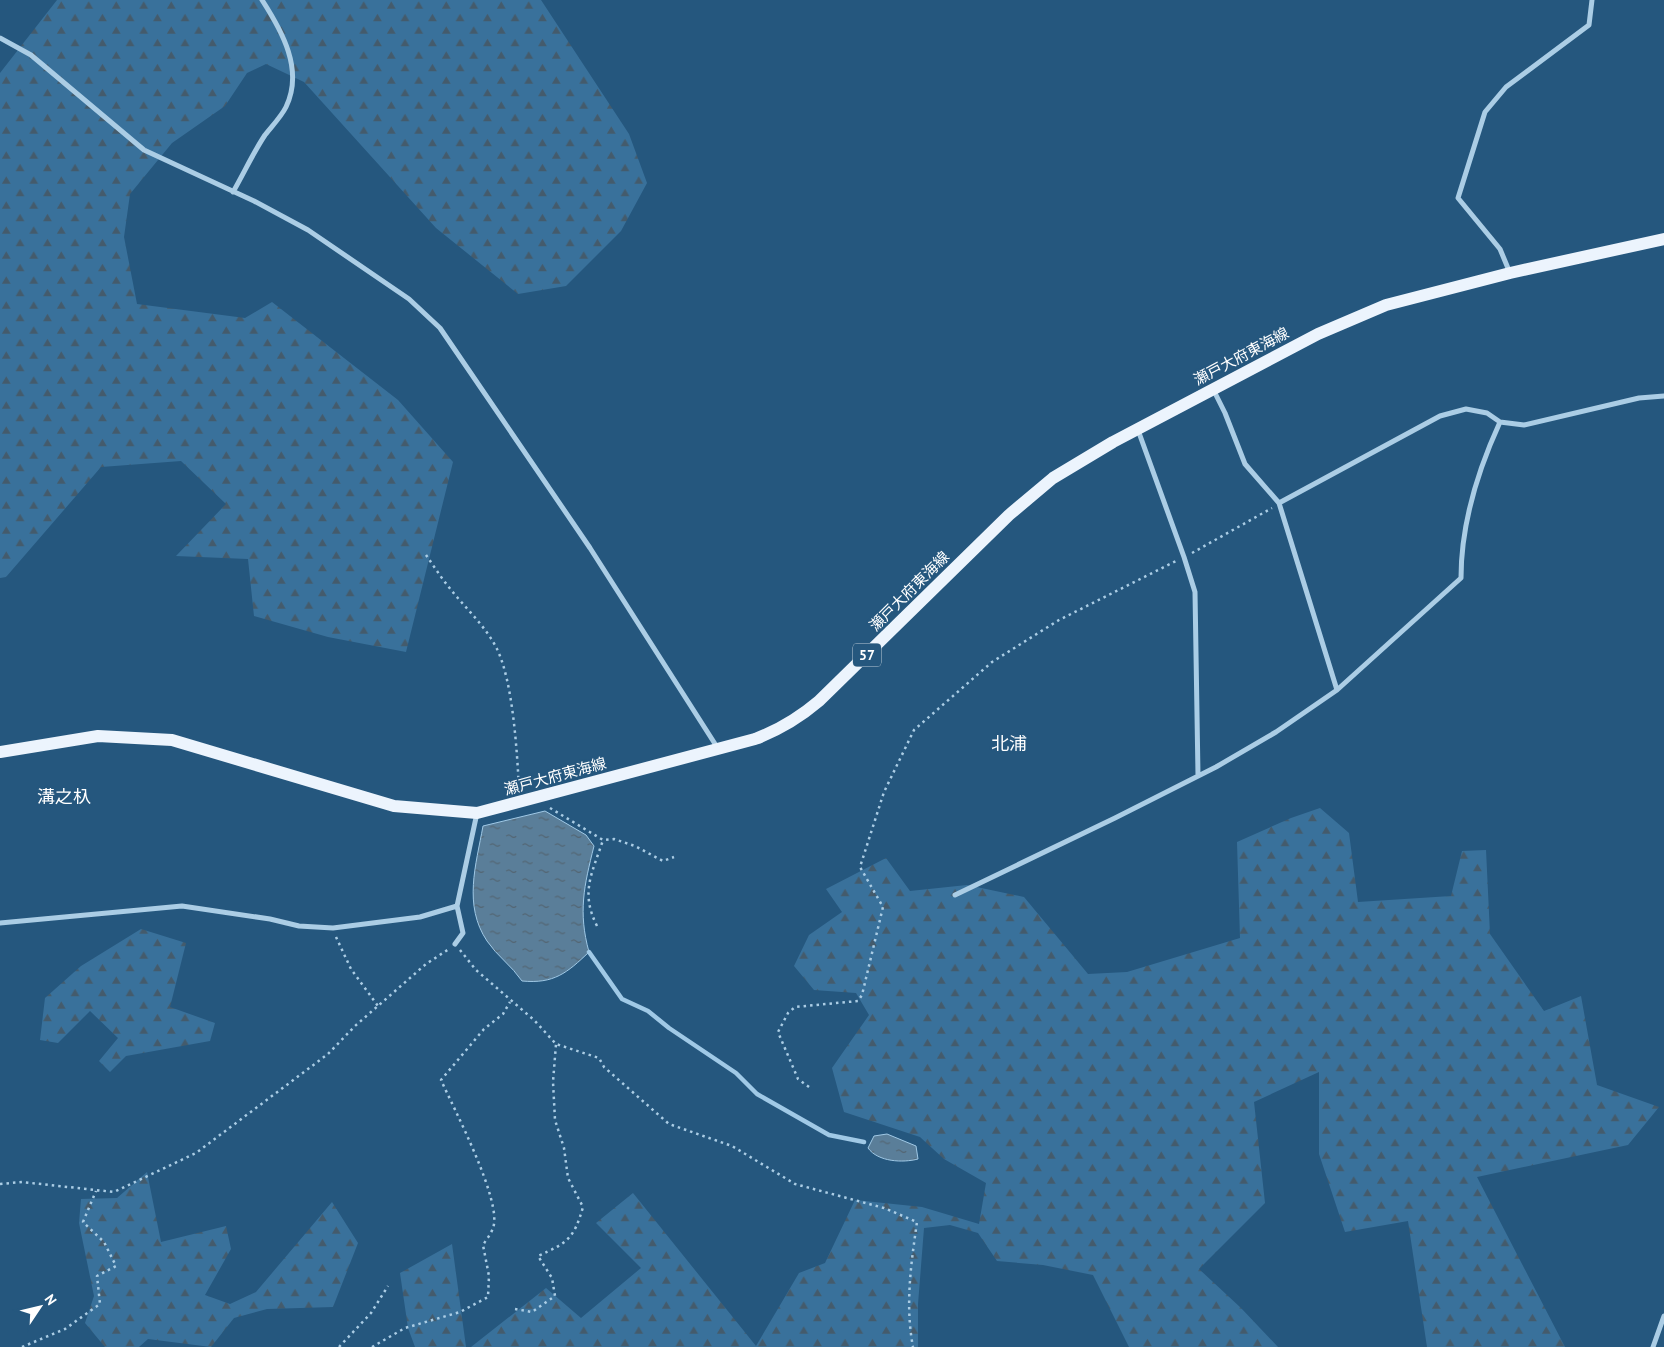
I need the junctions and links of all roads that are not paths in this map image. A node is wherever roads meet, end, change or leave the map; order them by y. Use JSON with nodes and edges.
{"nodes":[{"id":1,"x":262,"y":0,"type":"edge"},
{"id":2,"x":1592,"y":0,"type":"edge"},
{"id":3,"x":0,"y":38,"type":"edge"},
{"id":4,"x":233,"y":192,"type":"junction"},
{"id":5,"x":1664,"y":239,"type":"edge"},
{"id":6,"x":1510,"y":273,"type":"junction"},
{"id":7,"x":1213,"y":390,"type":"junction"},
{"id":8,"x":1664,"y":396,"type":"edge"},
{"id":9,"x":1500,"y":422,"type":"junction"},
{"id":10,"x":1138,"y":430,"type":"junction"},
{"id":11,"x":1279,"y":503,"type":"junction"},
{"id":12,"x":1337,"y":690,"type":"junction"},
{"id":13,"x":717,"y":748,"type":"junction"},
{"id":14,"x":0,"y":752,"type":"edge"},
{"id":15,"x":1198,"y":775,"type":"junction"},
{"id":16,"x":477,"y":813,"type":"junction"},
{"id":17,"x":955,"y":895,"type":"dead end"},
{"id":18,"x":458,"y":906,"type":"junction"},
{"id":19,"x":0,"y":924,"type":"edge"},
{"id":20,"x":455,"y":944,"type":"road end"},
{"id":21,"x":1664,"y":1316,"type":"edge"},
{"id":22,"x":1653,"y":1347,"type":"edge"}],
"edges":[{"from":1,"to":4,"type":"street"},
{"from":2,"to":6,"type":"street"},
{"from":3,"to":4,"type":"street"},
{"from":4,"to":13,"type":"street"},
{"from":5,"to":6,"type":"main road","name":"瀬戸大府東海線","number":"57"},
{"from":6,"to":7,"type":"main road","name":"瀬戸大府東海線","number":"57"},
{"from":7,"to":10,"type":"main road","name":"瀬戸大府東海線","number":"57"},
{"from":7,"to":11,"type":"street"},
{"from":8,"to":9,"type":"street"},
{"from":9,"to":11,"type":"street"},
{"from":9,"to":12,"type":"street"},
{"from":10,"to":13,"type":"main road","name":"瀬戸大府東海線","number":"57"},
{"from":10,"to":15,"type":"street"},
{"from":11,"to":12,"type":"street"},
{"from":12,"to":15,"type":"street"},
{"from":13,"to":16,"type":"main road","name":"瀬戸大府東海線","number":"57"},
{"from":14,"to":16,"type":"main road","name":"瀬戸大府東海線","number":"57"},
{"from":15,"to":17,"type":"street"},
{"from":16,"to":18,"type":"street"},
{"from":18,"to":19,"type":"street"},
{"from":18,"to":20,"type":"street"},
{"from":21,"to":22,"type":"street"}]}
